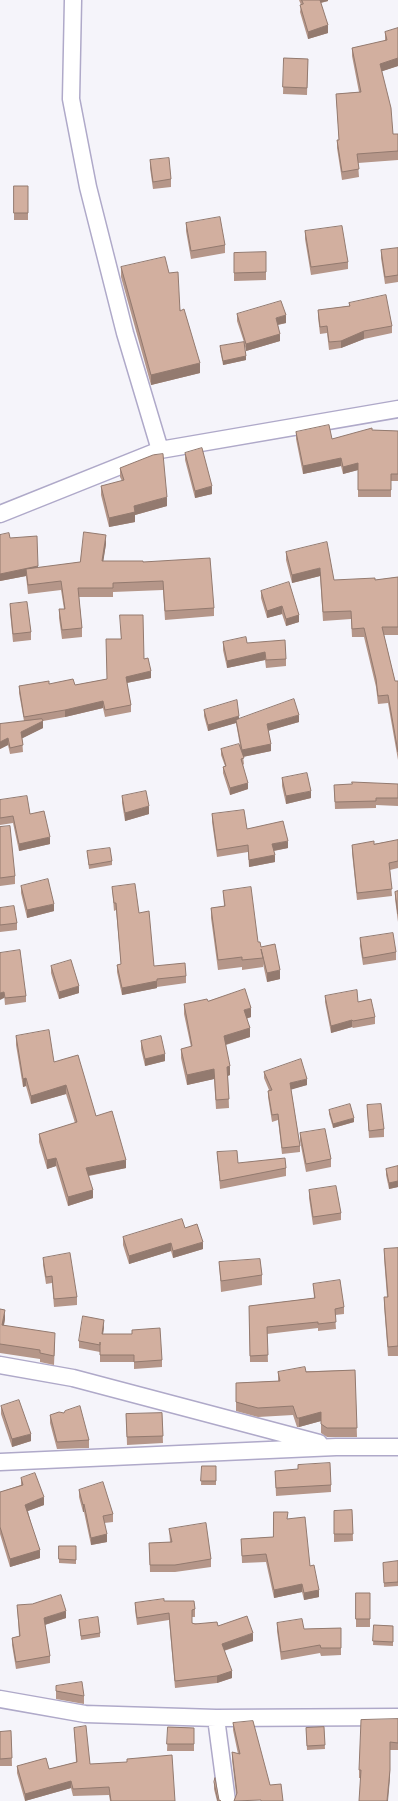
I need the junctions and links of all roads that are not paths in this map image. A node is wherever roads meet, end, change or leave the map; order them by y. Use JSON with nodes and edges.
{"nodes":[{"id":1,"x":73,"y":0,"type":"edge"},
{"id":2,"x":398,"y":409,"type":"edge"},
{"id":3,"x":160,"y":450,"type":"junction"},
{"id":4,"x":0,"y":514,"type":"edge"},
{"id":5,"x":0,"y":1365,"type":"edge"},
{"id":6,"x":336,"y":1447,"type":"junction"},
{"id":7,"x":398,"y":1447,"type":"edge"},
{"id":8,"x":0,"y":1462,"type":"edge"},
{"id":9,"x":0,"y":1699,"type":"edge"},
{"id":10,"x":398,"y":1717,"type":"edge"},
{"id":11,"x":216,"y":1718,"type":"junction"},
{"id":12,"x":227,"y":1801,"type":"edge"}],
"edges":[{"from":1,"to":3,"type":"street"},
{"from":2,"to":3,"type":"street"},
{"from":3,"to":4,"type":"street"},
{"from":5,"to":6,"type":"street"},
{"from":6,"to":7,"type":"street"},
{"from":6,"to":8,"type":"street"},
{"from":9,"to":11,"type":"street"},
{"from":10,"to":11,"type":"street"},
{"from":11,"to":12,"type":"street"}]}
